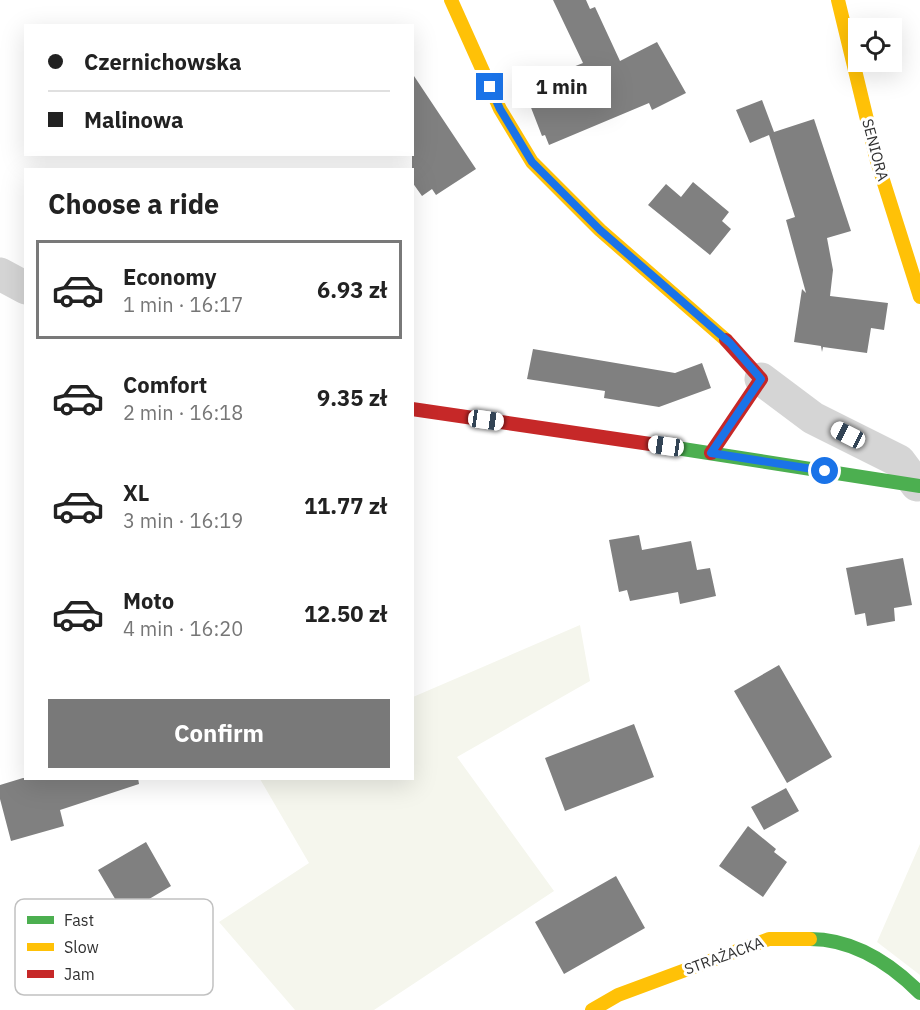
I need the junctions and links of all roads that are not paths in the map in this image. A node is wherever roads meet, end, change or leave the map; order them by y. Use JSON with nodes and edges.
{"nodes":[{"id":1,"x":451,"y":0,"type":"edge"},
{"id":2,"x":838,"y":0,"type":"edge"},
{"id":3,"x":0,"y":274,"type":"edge"},
{"id":4,"x":24,"y":287,"type":"edge"},
{"id":5,"x":920,"y":297,"type":"edge"},
{"id":6,"x":761,"y":379,"type":"junction"},
{"id":7,"x":414,"y":409,"type":"edge"},
{"id":8,"x":711,"y":453,"type":"junction"},
{"id":9,"x":919,"y":478,"type":"edge"},
{"id":10,"x":920,"y":993,"type":"edge"},
{"id":11,"x":592,"y":1010,"type":"edge"}],
"edges":[{"from":1,"to":6,"type":"street"},
{"from":2,"to":5,"type":"street","name":"SENIORA"},
{"from":3,"to":4,"type":"street"},
{"from":6,"to":8,"type":"street"},
{"from":6,"to":9,"type":"street"},
{"from":7,"to":8,"type":"street"},
{"from":8,"to":9,"type":"street"},
{"from":10,"to":11,"type":"street","name":"STRAŻACKA"}]}
